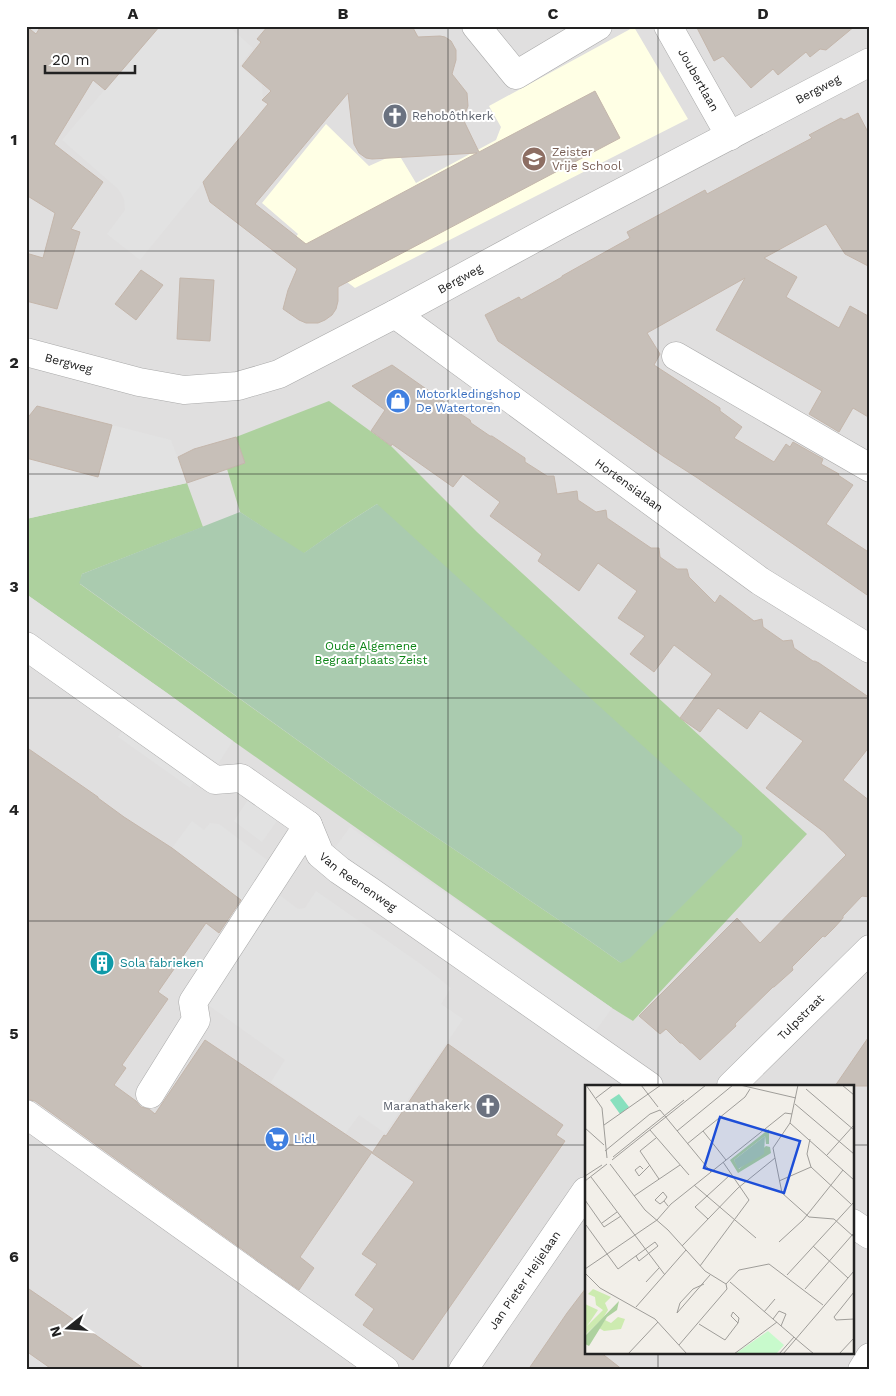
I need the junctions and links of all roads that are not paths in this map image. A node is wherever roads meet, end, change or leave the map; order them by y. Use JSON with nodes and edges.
{"nodes":[{"id":1,"x":476,"y":26,"type":"edge"},
{"id":2,"x":598,"y":26,"type":"edge"},
{"id":3,"x":668,"y":26,"type":"edge"},
{"id":4,"x":870,"y":62,"type":"edge"},
{"id":5,"x":730,"y":136,"type":"junction"},
{"id":6,"x":395,"y":314,"type":"junction"},
{"id":7,"x":26,"y":352,"type":"edge"},
{"id":8,"x":676,"y":356,"type":"dead end"},
{"id":9,"x":870,"y":468,"type":"edge"},
{"id":10,"x":26,"y":646,"type":"edge"},
{"id":11,"x":870,"y":649,"type":"edge"},
{"id":12,"x":308,"y":825,"type":"junction"},
{"id":13,"x":870,"y":949,"type":"edge"},
{"id":14,"x":648,"y":1085,"type":"edge"},
{"id":15,"x":732,"y":1085,"type":"edge"},
{"id":16,"x":150,"y":1094,"type":"dead end"},
{"id":17,"x":26,"y":1114,"type":"edge"},
{"id":18,"x":585,"y":1192,"type":"edge"},
{"id":19,"x":854,"y":1224,"type":"edge"},
{"id":20,"x":870,"y":1235,"type":"edge"},
{"id":21,"x":870,"y":1358,"type":"edge"},
{"id":22,"x":385,"y":1370,"type":"edge"},
{"id":23,"x":463,"y":1370,"type":"edge"},
{"id":24,"x":862,"y":1370,"type":"edge"}],
"edges":[{"from":1,"to":2,"type":"street"},
{"from":3,"to":5,"type":"street","name":"Joubertlaan"},
{"from":4,"to":5,"type":"street","name":"Bergweg"},
{"from":5,"to":6,"type":"street","name":"Bergweg"},
{"from":6,"to":7,"type":"street","name":"Bergweg"},
{"from":6,"to":11,"type":"street","name":"Hortensialaan"},
{"from":8,"to":9,"type":"street"},
{"from":10,"to":12,"type":"street"},
{"from":12,"to":14,"type":"street","name":"Van Reenenweg"},
{"from":12,"to":16,"type":"street"},
{"from":13,"to":15,"type":"street","name":"Tulpstraat"},
{"from":17,"to":22,"type":"street"},
{"from":18,"to":23,"type":"street","name":"Jan Pieter Heijelaan"},
{"from":19,"to":20,"type":"street"},
{"from":21,"to":24,"type":"street"}]}
